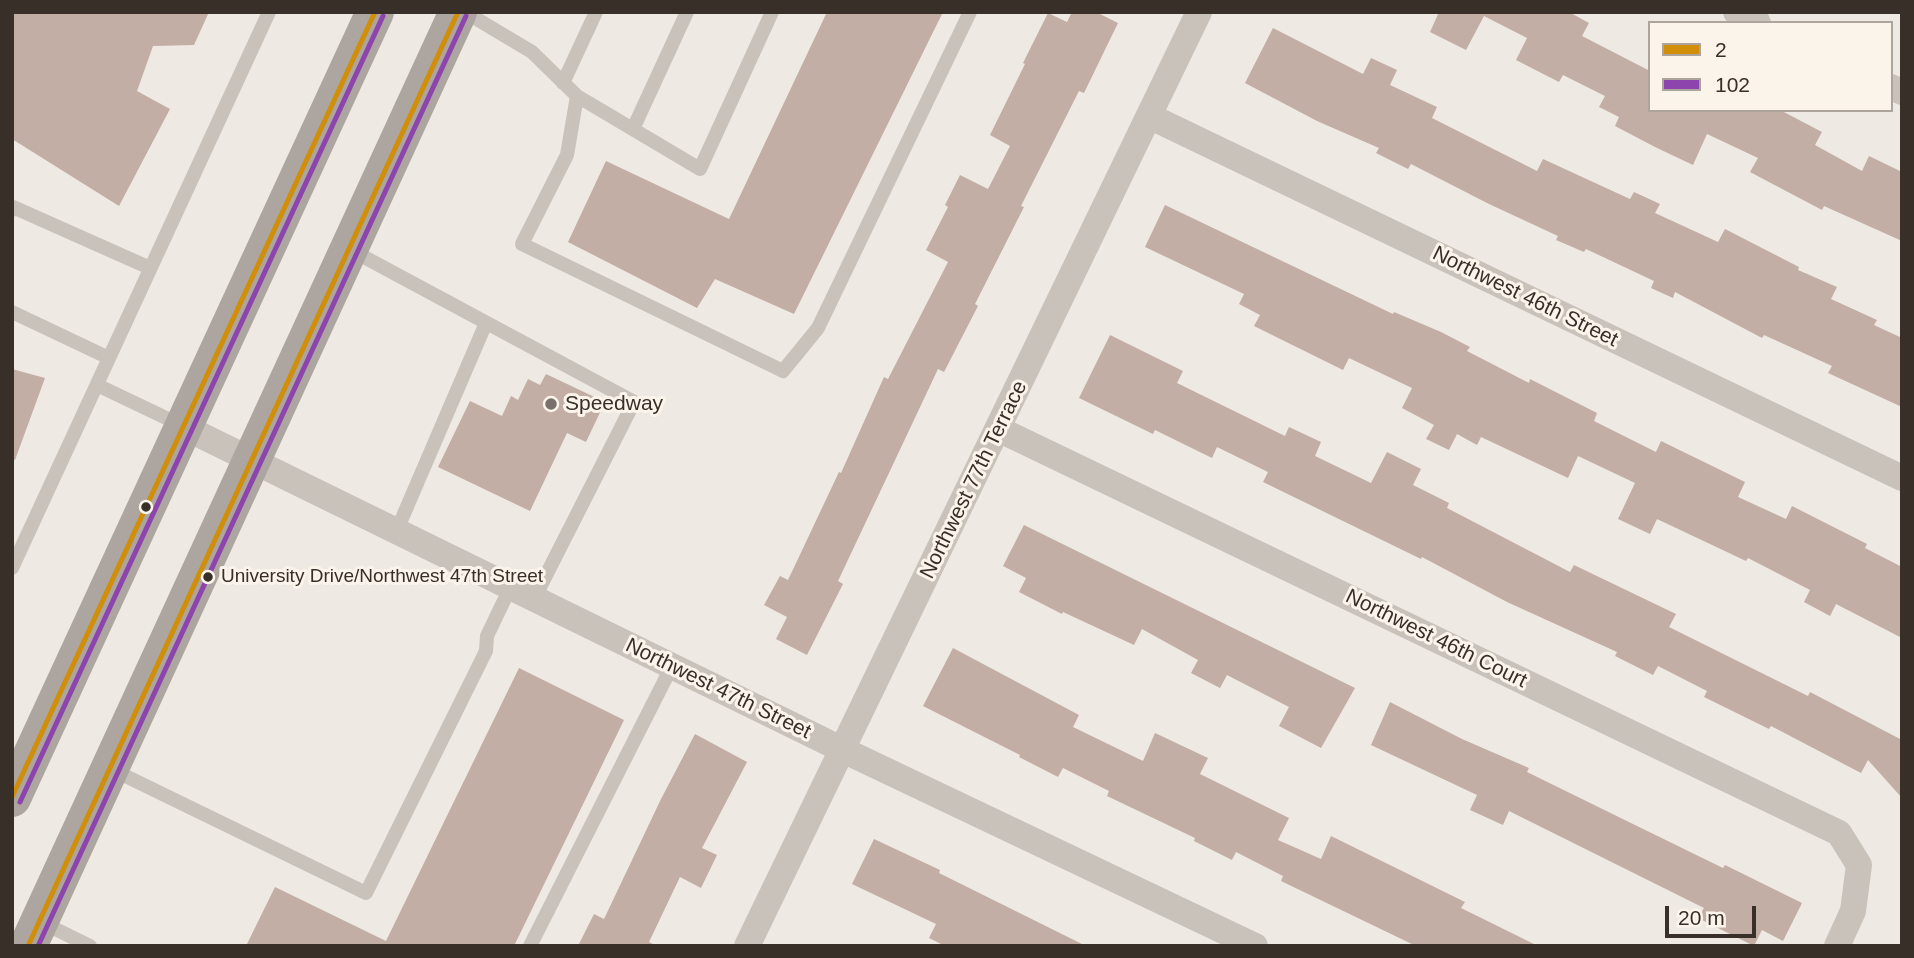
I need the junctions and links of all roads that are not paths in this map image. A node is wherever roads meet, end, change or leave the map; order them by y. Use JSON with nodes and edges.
{"nodes":[{"id":1,"x":269,"y":12,"type":"edge"},
{"id":2,"x":375,"y":12,"type":"edge"},
{"id":3,"x":458,"y":12,"type":"edge"},
{"id":4,"x":465,"y":12,"type":"edge"},
{"id":5,"x":596,"y":12,"type":"edge"},
{"id":6,"x":687,"y":12,"type":"edge"},
{"id":7,"x":772,"y":12,"type":"edge"},
{"id":8,"x":970,"y":12,"type":"edge"},
{"id":9,"x":1199,"y":12,"type":"edge"},
{"id":10,"x":1736,"y":12,"type":"edge"},
{"id":11,"x":1754,"y":21,"type":"edge"},
{"id":12,"x":563,"y":83,"type":"junction"},
{"id":13,"x":577,"y":96,"type":"junction"},
{"id":14,"x":1149,"y":116,"type":"junction"},
{"id":15,"x":633,"y":129,"type":"junction"},
{"id":16,"x":12,"y":209,"type":"edge"},
{"id":17,"x":349,"y":249,"type":"junction"},
{"id":18,"x":150,"y":268,"type":"junction"},
{"id":19,"x":12,"y":312,"type":"edge"},
{"id":20,"x":486,"y":323,"type":"junction"},
{"id":21,"x":109,"y":358,"type":"junction"},
{"id":22,"x":97,"y":385,"type":"junction"},
{"id":23,"x":184,"y":427,"type":"junction"},
{"id":24,"x":998,"y":429,"type":"junction"},
{"id":25,"x":251,"y":459,"type":"junction"},
{"id":26,"x":1902,"y":478,"type":"edge"},
{"id":27,"x":397,"y":530,"type":"junction"},
{"id":28,"x":14,"y":561,"type":"edge"},
{"id":29,"x":523,"y":592,"type":"junction"},
{"id":30,"x":672,"y":666,"type":"junction"},
{"id":31,"x":843,"y":750,"type":"junction"},
{"id":32,"x":109,"y":769,"type":"junction"},
{"id":33,"x":14,"y":788,"type":"edge"},
{"id":34,"x":34,"y":933,"type":"edge"},
{"id":35,"x":90,"y":946,"type":"edge"},
{"id":36,"x":530,"y":946,"type":"edge"},
{"id":37,"x":747,"y":946,"type":"edge"},
{"id":38,"x":1255,"y":946,"type":"edge"},
{"id":39,"x":1837,"y":946,"type":"edge"}],
"edges":[{"from":1,"to":18,"type":"lane"},
{"from":2,"to":23,"type":"main road"},
{"from":3,"to":17,"type":"main road"},
{"from":4,"to":12,"type":"lane"},
{"from":5,"to":12,"type":"lane"},
{"from":6,"to":15,"type":"lane"},
{"from":7,"to":15,"type":"lane"},
{"from":8,"to":13,"type":"lane"},
{"from":9,"to":14,"type":"street","name":"Northwest 77th Terrace"},
{"from":10,"to":11,"type":"street"},
{"from":12,"to":13,"type":"lane"},
{"from":13,"to":15,"type":"lane"},
{"from":14,"to":24,"type":"street","name":"Northwest 77th Terrace"},
{"from":14,"to":26,"type":"street","name":"Northwest 46th Street"},
{"from":16,"to":18,"type":"lane"},
{"from":17,"to":20,"type":"lane"},
{"from":17,"to":25,"type":"main road"},
{"from":18,"to":21,"type":"lane"},
{"from":19,"to":21,"type":"lane"},
{"from":20,"to":27,"type":"lane"},
{"from":20,"to":29,"type":"lane"},
{"from":21,"to":22,"type":"lane"},
{"from":22,"to":23,"type":"lane"},
{"from":22,"to":28,"type":"lane"},
{"from":23,"to":25,"type":"street","name":"Northwest 47th Street"},
{"from":23,"to":33,"type":"main road"},
{"from":24,"to":31,"type":"street","name":"Northwest 77th Terrace"},
{"from":24,"to":39,"type":"street","name":"Northwest 46th Court"},
{"from":25,"to":27,"type":"street","name":"Northwest 47th Street"},
{"from":25,"to":32,"type":"main road"},
{"from":27,"to":29,"type":"street","name":"Northwest 47th Street"},
{"from":29,"to":30,"type":"street","name":"Northwest 47th Street"},
{"from":29,"to":32,"type":"lane"},
{"from":30,"to":31,"type":"street","name":"Northwest 47th Street"},
{"from":30,"to":36,"type":"lane"},
{"from":31,"to":37,"type":"street","name":"Northwest 77th Terrace"},
{"from":31,"to":38,"type":"street","name":"Northwest 47th Street"},
{"from":32,"to":34,"type":"main road"},
{"from":34,"to":35,"type":"lane"}]}
